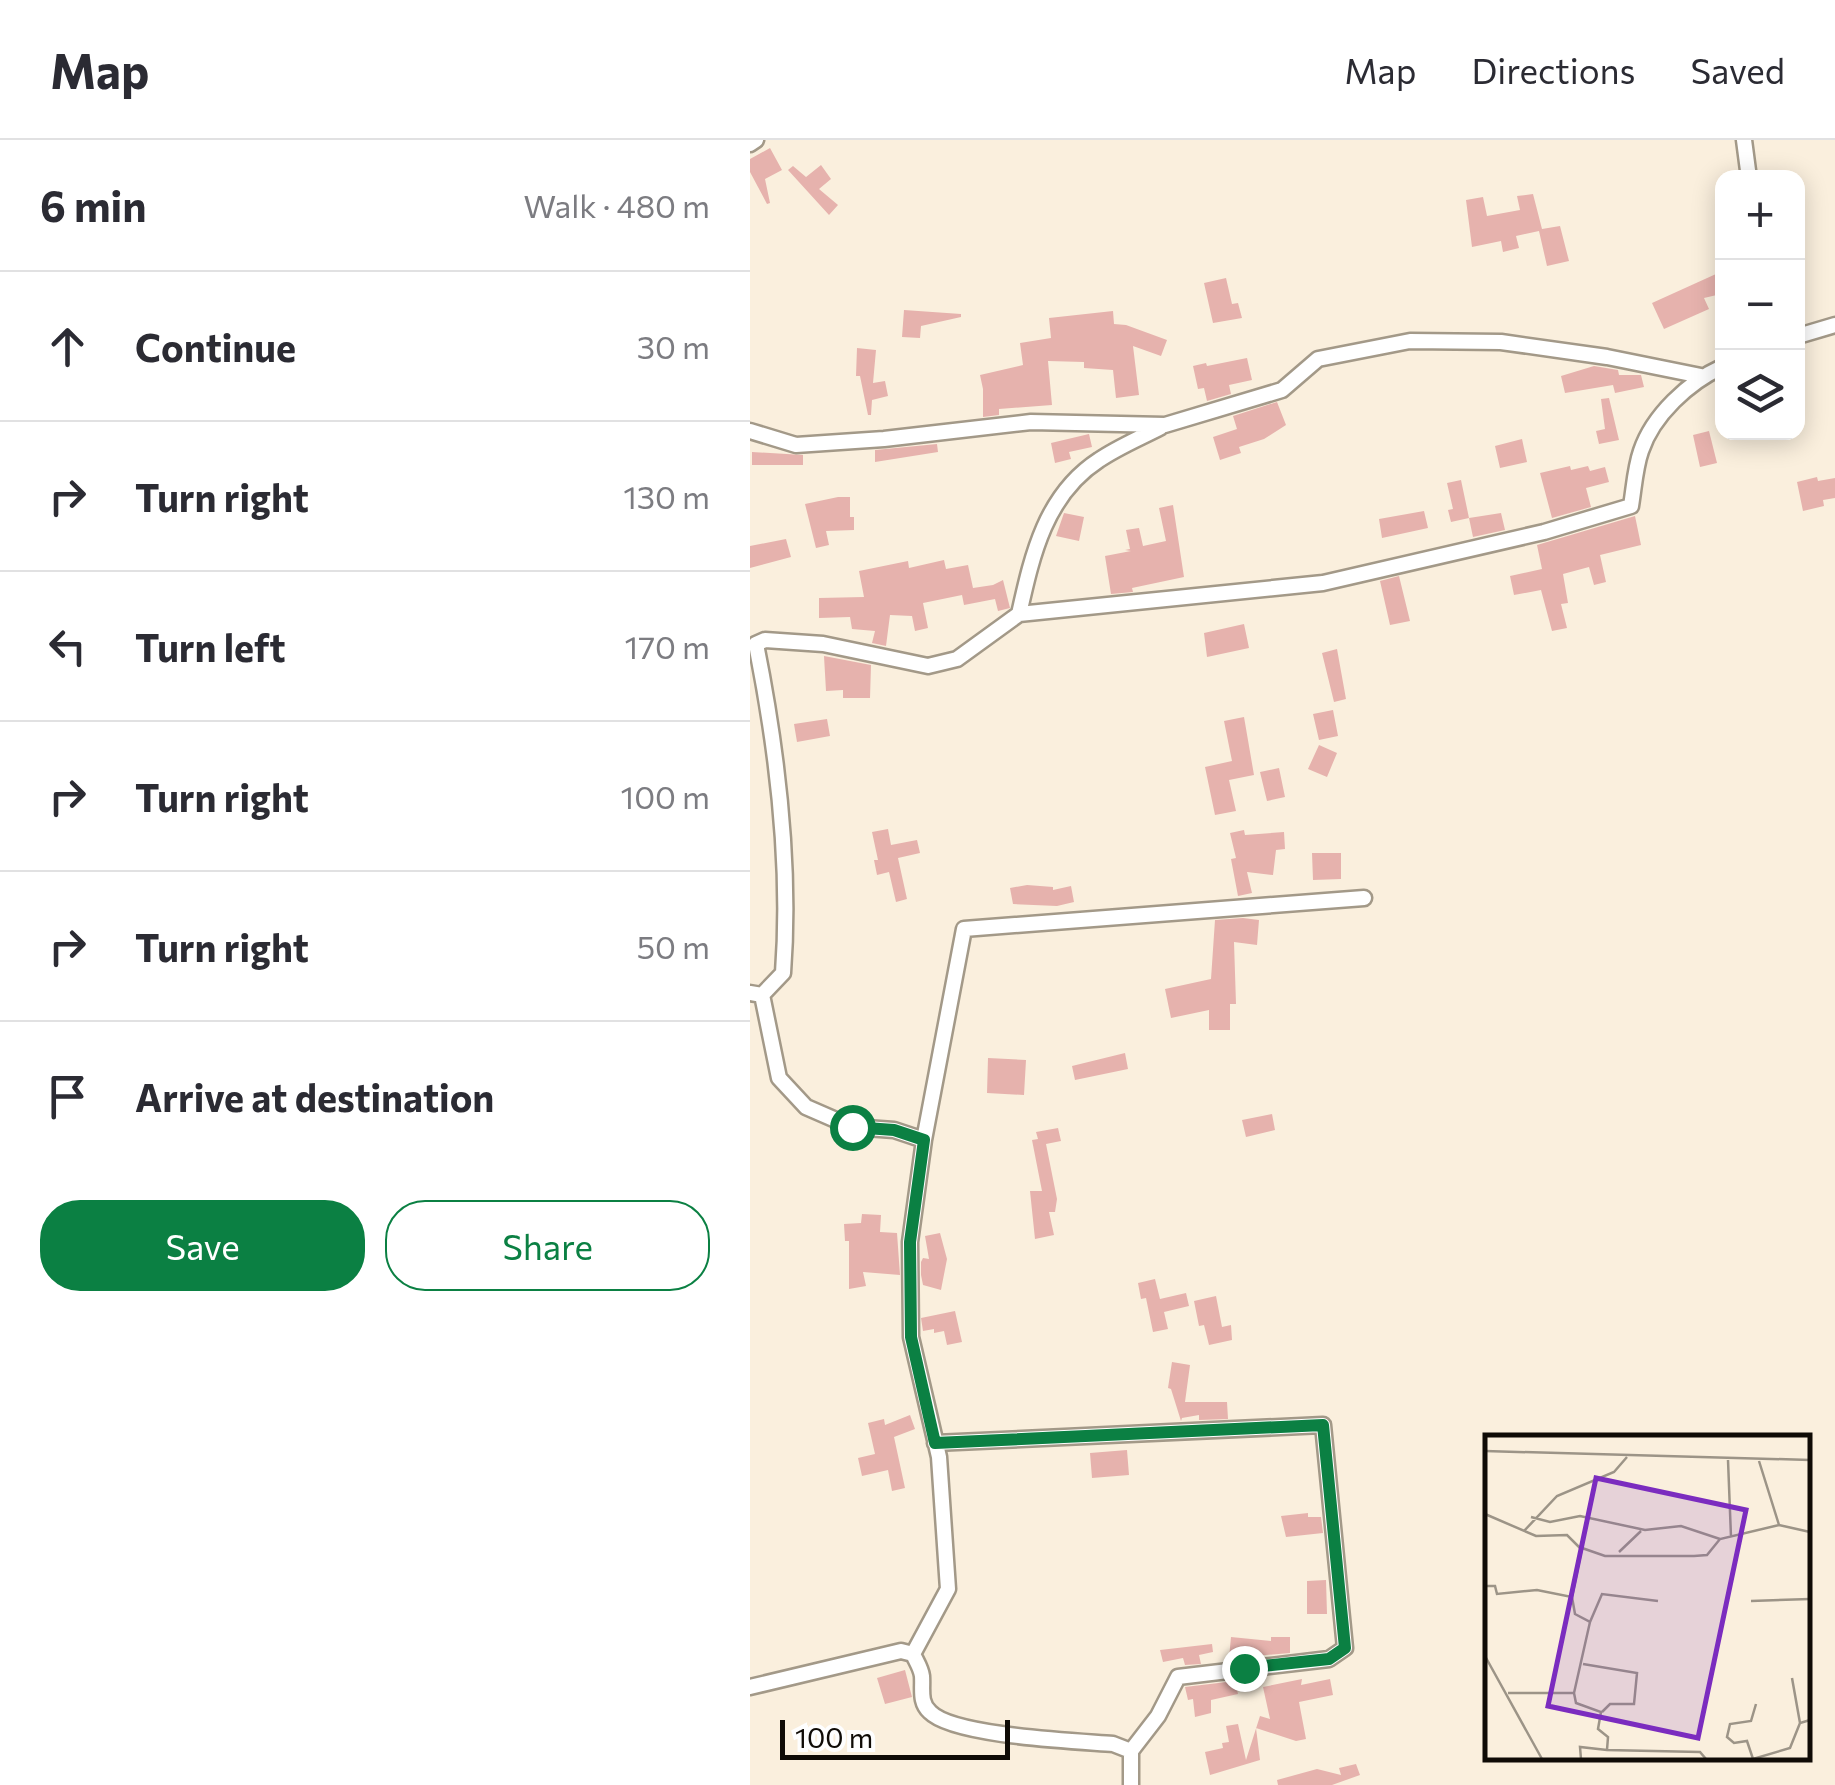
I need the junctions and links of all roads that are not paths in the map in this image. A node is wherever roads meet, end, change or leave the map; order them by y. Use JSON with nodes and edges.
{"nodes":[{"id":1,"x":1744,"y":140,"type":"edge"},
{"id":2,"x":1748,"y":170,"type":"edge"},
{"id":3,"x":1835,"y":326,"type":"edge"},
{"id":4,"x":1805,"y":334,"type":"edge"},
{"id":5,"x":1715,"y":369,"type":"edge"},
{"id":6,"x":1701,"y":376,"type":"junction"},
{"id":7,"x":1166,"y":425,"type":"junction"},
{"id":8,"x":750,"y":431,"type":"edge"},
{"id":9,"x":1019,"y":614,"type":"junction"},
{"id":10,"x":753,"y":644,"type":"edge"},
{"id":11,"x":1364,"y":898,"type":"dead end"},
{"id":12,"x":756,"y":994,"type":"edge"},
{"id":13,"x":924,"y":1140,"type":"junction"},
{"id":14,"x":935,"y":1443,"type":"junction"},
{"id":15,"x":913,"y":1654,"type":"junction"},
{"id":16,"x":750,"y":1687,"type":"edge"},
{"id":17,"x":1130,"y":1751,"type":"junction"},
{"id":18,"x":1131,"y":1785,"type":"edge"}],
"edges":[{"from":1,"to":2,"type":"street"},
{"from":3,"to":4,"type":"street"},
{"from":5,"to":6,"type":"street"},
{"from":6,"to":7,"type":"street"},
{"from":6,"to":9,"type":"street"},
{"from":7,"to":8,"type":"street"},
{"from":7,"to":9,"type":"street"},
{"from":9,"to":10,"type":"street"},
{"from":10,"to":12,"type":"street"},
{"from":11,"to":13,"type":"street"},
{"from":12,"to":13,"type":"street"},
{"from":13,"to":14,"type":"street"},
{"from":14,"to":15,"type":"street"},
{"from":14,"to":17,"type":"street"},
{"from":15,"to":16,"type":"street"},
{"from":15,"to":17,"type":"street"},
{"from":17,"to":18,"type":"street"}]}
